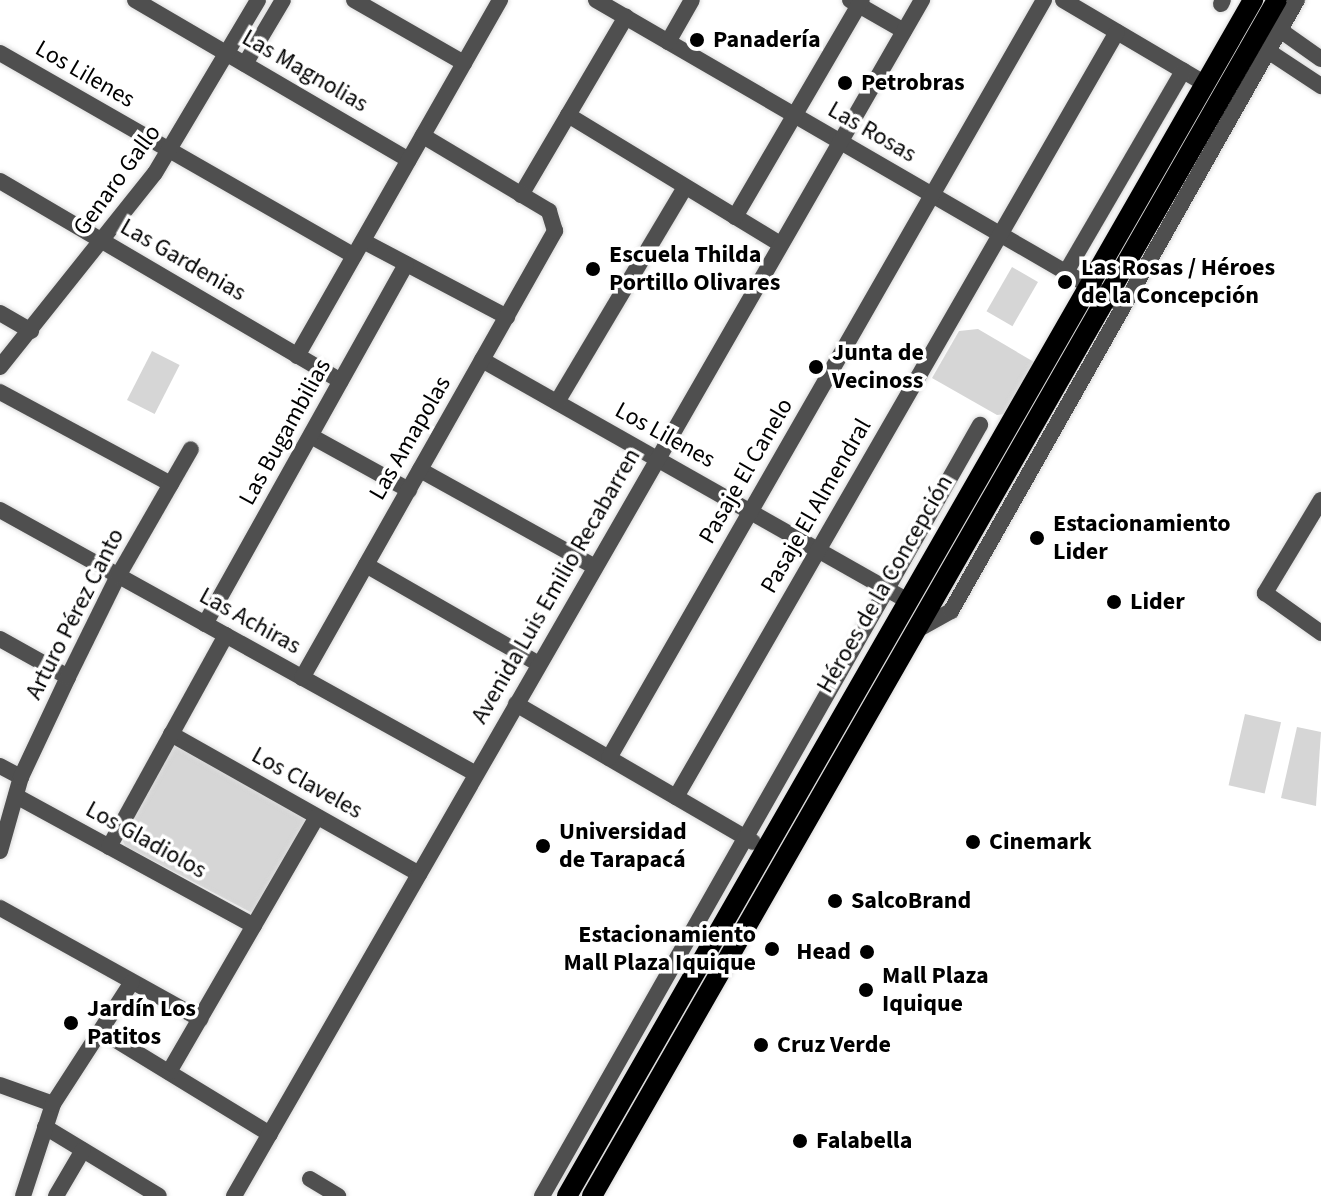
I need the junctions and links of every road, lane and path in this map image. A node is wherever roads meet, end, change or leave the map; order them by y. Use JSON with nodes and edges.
{"nodes":[{"id":1,"x":135,"y":0,"type":"edge"},
{"id":2,"x":283,"y":0,"type":"edge"},
{"id":3,"x":354,"y":0,"type":"edge"},
{"id":4,"x":500,"y":0,"type":"edge"},
{"id":5,"x":596,"y":0,"type":"edge"},
{"id":6,"x":692,"y":0,"type":"edge"},
{"id":7,"x":922,"y":0,"type":"edge"},
{"id":8,"x":1044,"y":0,"type":"edge"},
{"id":9,"x":1063,"y":0,"type":"edge"},
{"id":10,"x":1253,"y":0,"type":"edge"},
{"id":11,"x":1277,"y":0,"type":"edge"},
{"id":12,"x":1297,"y":0,"type":"edge"},
{"id":13,"x":857,"y":2,"type":"edge"},
{"id":14,"x":256,"y":4,"type":"edge"},
{"id":15,"x":626,"y":17,"type":"junction"},
{"id":16,"x":272,"y":18,"type":"junction"},
{"id":17,"x":1280,"y":30,"type":"junction"},
{"id":18,"x":904,"y":31,"type":"junction"},
{"id":19,"x":1117,"y":32,"type":"junction"},
{"id":20,"x":668,"y":42,"type":"junction"},
{"id":21,"x":1268,"y":51,"type":"junction"},
{"id":22,"x":0,"y":53,"type":"edge"},
{"id":23,"x":227,"y":54,"type":"junction"},
{"id":24,"x":1321,"y":59,"type":"edge"},
{"id":25,"x":464,"y":63,"type":"junction"},
{"id":26,"x":245,"y":64,"type":"junction"},
{"id":27,"x":1183,"y":71,"type":"junction"},
{"id":28,"x":1204,"y":83,"type":"junction"},
{"id":29,"x":1321,"y":86,"type":"edge"},
{"id":30,"x":568,"y":115,"type":"junction"},
{"id":31,"x":795,"y":115,"type":"junction"},
{"id":32,"x":423,"y":136,"type":"junction"},
{"id":33,"x":839,"y":141,"type":"junction"},
{"id":34,"x":170,"y":150,"type":"junction"},
{"id":35,"x":409,"y":160,"type":"junction"},
{"id":36,"x":0,"y":181,"type":"edge"},
{"id":37,"x":685,"y":187,"type":"junction"},
{"id":38,"x":521,"y":195,"type":"junction"},
{"id":39,"x":932,"y":195,"type":"junction"},
{"id":40,"x":735,"y":217,"type":"junction"},
{"id":41,"x":1000,"y":234,"type":"junction"},
{"id":42,"x":363,"y":241,"type":"junction"},
{"id":43,"x":104,"y":242,"type":"junction"},
{"id":44,"x":780,"y":244,"type":"junction"},
{"id":45,"x":354,"y":256,"type":"junction"},
{"id":46,"x":406,"y":264,"type":"junction"},
{"id":47,"x":1066,"y":272,"type":"junction"},
{"id":48,"x":1088,"y":285,"type":"junction"},
{"id":49,"x":1115,"y":301,"type":"junction"},
{"id":50,"x":0,"y":313,"type":"edge"},
{"id":51,"x":507,"y":317,"type":"junction"},
{"id":52,"x":31,"y":331,"type":"junction"},
{"id":53,"x":297,"y":356,"type":"junction"},
{"id":54,"x":482,"y":360,"type":"junction"},
{"id":55,"x":0,"y":367,"type":"edge"},
{"id":56,"x":341,"y":381,"type":"junction"},
{"id":57,"x":0,"y":392,"type":"edge"},
{"id":58,"x":557,"y":402,"type":"junction"},
{"id":59,"x":980,"y":425,"type":"dead end"},
{"id":60,"x":311,"y":436,"type":"junction"},
{"id":61,"x":191,"y":449,"type":"dead end"},
{"id":62,"x":657,"y":459,"type":"junction"},
{"id":63,"x":420,"y":470,"type":"junction"},
{"id":64,"x":171,"y":484,"type":"junction"},
{"id":65,"x":409,"y":490,"type":"junction"},
{"id":66,"x":1319,"y":508,"type":"edge"},
{"id":67,"x":0,"y":510,"type":"edge"},
{"id":68,"x":751,"y":512,"type":"junction"},
{"id":69,"x":818,"y":550,"type":"junction"},
{"id":70,"x":366,"y":565,"type":"junction"},
{"id":71,"x":595,"y":567,"type":"junction"},
{"id":72,"x":118,"y":576,"type":"junction"},
{"id":73,"x":887,"y":589,"type":"junction"},
{"id":74,"x":907,"y":600,"type":"junction"},
{"id":75,"x":205,"y":624,"type":"junction"},
{"id":76,"x":1321,"y":633,"type":"edge"},
{"id":77,"x":226,"y":635,"type":"junction"},
{"id":78,"x":0,"y":639,"type":"edge"},
{"id":79,"x":539,"y":664,"type":"junction"},
{"id":80,"x":68,"y":677,"type":"junction"},
{"id":81,"x":302,"y":678,"type":"junction"},
{"id":82,"x":516,"y":704,"type":"junction"},
{"id":83,"x":171,"y":734,"type":"junction"},
{"id":84,"x":609,"y":758,"type":"junction"},
{"id":85,"x":0,"y":766,"type":"edge"},
{"id":86,"x":476,"y":774,"type":"junction"},
{"id":87,"x":21,"y":777,"type":"junction"},
{"id":88,"x":16,"y":796,"type":"junction"},
{"id":89,"x":676,"y":797,"type":"junction"},
{"id":90,"x":317,"y":817,"type":"junction"},
{"id":91,"x":746,"y":837,"type":"junction"},
{"id":92,"x":109,"y":847,"type":"junction"},
{"id":93,"x":764,"y":848,"type":"junction"},
{"id":94,"x":0,"y":851,"type":"edge"},
{"id":95,"x":419,"y":874,"type":"junction"},
{"id":96,"x":776,"y":875,"type":"junction"},
{"id":97,"x":0,"y":908,"type":"edge"},
{"id":98,"x":254,"y":926,"type":"junction"},
{"id":99,"x":132,"y":982,"type":"junction"},
{"id":100,"x":200,"y":1019,"type":"junction"},
{"id":101,"x":101,"y":1031,"type":"junction"},
{"id":102,"x":169,"y":1072,"type":"junction"},
{"id":103,"x":0,"y":1085,"type":"edge"},
{"id":104,"x":53,"y":1104,"type":"junction"},
{"id":105,"x":45,"y":1127,"type":"junction"},
{"id":106,"x":270,"y":1134,"type":"junction"},
{"id":107,"x":83,"y":1150,"type":"junction"},
{"id":108,"x":310,"y":1179,"type":"dead end"},
{"id":109,"x":335,"y":1195,"type":"edge"},
{"id":110,"x":23,"y":1196,"type":"edge"},
{"id":111,"x":56,"y":1196,"type":"edge"},
{"id":112,"x":159,"y":1196,"type":"edge"},
{"id":113,"x":234,"y":1196,"type":"edge"},
{"id":114,"x":542,"y":1196,"type":"edge"},
{"id":115,"x":567,"y":1196,"type":"edge"},
{"id":116,"x":592,"y":1196,"type":"edge"}],
"edges":[{"from":1,"to":23,"type":"street","name":"Las Magnolias"},
{"from":2,"to":16,"type":"street"},
{"from":3,"to":25,"type":"street"},
{"from":4,"to":25,"type":"street","name":"Las Bugambilias"},
{"from":5,"to":15,"type":"street","name":"Las Rosas"},
{"from":6,"to":20,"type":"street"},
{"from":7,"to":18,"type":"street","name":"Avenida Luis Emilio Recabarren"},
{"from":8,"to":39,"type":"street","name":"Pasaje El Canelo"},
{"from":9,"to":19,"type":"street"},
{"from":10,"to":28,"type":"main road","name":"Héroes de la Concepción"},
{"from":11,"to":49,"type":"main road","name":"Héroes de la Concepción"},
{"from":12,"to":17,"type":"street","name":"Héroes de la Concepción"},
{"from":13,"to":18,"type":"street"},
{"from":13,"to":31,"type":"street"},
{"from":14,"to":16,"type":"street","name":"Genaro Gallo"},
{"from":14,"to":23,"type":"street","name":"Genaro Gallo"},
{"from":15,"to":20,"type":"street","name":"Las Rosas"},
{"from":15,"to":30,"type":"street"},
{"from":16,"to":26,"type":"street"},
{"from":17,"to":21,"type":"street","name":"Héroes de la Concepción"},
{"from":17,"to":24,"type":"street"},
{"from":18,"to":33,"type":"street","name":"Avenida Luis Emilio Recabarren"},
{"from":19,"to":27,"type":"street"},
{"from":19,"to":41,"type":"street","name":"Pasaje El Almendral"},
{"from":20,"to":31,"type":"street","name":"Las Rosas"},
{"from":21,"to":29,"type":"street"},
{"from":21,"to":49,"type":"street","name":"Héroes de la Concepción"},
{"from":22,"to":34,"type":"street","name":"Los Lilenes"},
{"from":23,"to":26,"type":"street","name":"Las Magnolias"},
{"from":23,"to":34,"type":"street","name":"Genaro Gallo"},
{"from":25,"to":32,"type":"street","name":"Las Bugambilias"},
{"from":26,"to":35,"type":"street","name":"Las Magnolias"},
{"from":27,"to":28,"type":"street"},
{"from":27,"to":47,"type":"street"},
{"from":28,"to":48,"type":"main road","name":"Héroes de la Concepción"},
{"from":30,"to":37,"type":"street"},
{"from":30,"to":38,"type":"street"},
{"from":31,"to":33,"type":"street","name":"Las Rosas"},
{"from":31,"to":40,"type":"street"},
{"from":32,"to":35,"type":"street","name":"Las Bugambilias"},
{"from":32,"to":38,"type":"street"},
{"from":33,"to":39,"type":"street","name":"Las Rosas"},
{"from":33,"to":44,"type":"street","name":"Avenida Luis Emilio Recabarren"},
{"from":34,"to":43,"type":"street","name":"Genaro Gallo"},
{"from":34,"to":45,"type":"street","name":"Los Lilenes"},
{"from":35,"to":42,"type":"street","name":"Las Bugambilias"},
{"from":36,"to":43,"type":"street","name":"Las Gardenias"},
{"from":37,"to":40,"type":"street"},
{"from":37,"to":58,"type":"street"},
{"from":38,"to":51,"type":"street","name":"Las Amapolas"},
{"from":39,"to":41,"type":"street","name":"Las Rosas"},
{"from":39,"to":68,"type":"street","name":"Pasaje El Canelo"},
{"from":40,"to":44,"type":"street"},
{"from":41,"to":47,"type":"street","name":"Las Rosas"},
{"from":41,"to":69,"type":"street","name":"Pasaje El Almendral"},
{"from":42,"to":45,"type":"street","name":"Las Bugambilias"},
{"from":42,"to":46,"type":"street"},
{"from":43,"to":52,"type":"street","name":"Genaro Gallo"},
{"from":43,"to":53,"type":"street","name":"Las Gardenias"},
{"from":44,"to":62,"type":"street","name":"Avenida Luis Emilio Recabarren"},
{"from":45,"to":53,"type":"street","name":"Las Bugambilias"},
{"from":46,"to":51,"type":"street"},
{"from":46,"to":56,"type":"street","name":"Las Bugambilias"},
{"from":47,"to":48,"type":"street","name":"Las Rosas"},
{"from":48,"to":49,"type":"street","name":"Las Rosas"},
{"from":48,"to":74,"type":"main road","name":"Héroes de la Concepción"},
{"from":49,"to":96,"type":"main road","name":"Héroes de la Concepción"},
{"from":50,"to":52,"type":"street"},
{"from":51,"to":54,"type":"street","name":"Las Amapolas"},
{"from":52,"to":55,"type":"street","name":"Genaro Gallo"},
{"from":53,"to":56,"type":"street","name":"Las Gardenias"},
{"from":54,"to":58,"type":"street","name":"Los Lilenes"},
{"from":54,"to":63,"type":"street","name":"Las Amapolas"},
{"from":56,"to":60,"type":"street","name":"Las Bugambilias"},
{"from":57,"to":64,"type":"street"},
{"from":58,"to":62,"type":"street","name":"Los Lilenes"},
{"from":59,"to":73,"type":"street","name":"Héroes de la Concepción"},
{"from":60,"to":65,"type":"street"},
{"from":60,"to":75,"type":"street","name":"Las Bugambilias"},
{"from":61,"to":64,"type":"street","name":"Arturo Pérez Canto"},
{"from":62,"to":68,"type":"street","name":"Los Lilenes"},
{"from":62,"to":71,"type":"street","name":"Avenida Luis Emilio Recabarren"},
{"from":63,"to":65,"type":"street","name":"Las Amapolas"},
{"from":63,"to":71,"type":"street"},
{"from":64,"to":72,"type":"street","name":"Arturo Pérez Canto"},
{"from":65,"to":70,"type":"street","name":"Las Amapolas"},
{"from":66,"to":76,"type":"street"},
{"from":67,"to":72,"type":"street","name":"Las Achiras"},
{"from":68,"to":69,"type":"street","name":"Los Lilenes"},
{"from":68,"to":84,"type":"street","name":"Pasaje El Canelo"},
{"from":69,"to":73,"type":"street","name":"Los Lilenes"},
{"from":69,"to":89,"type":"street","name":"Pasaje El Almendral"},
{"from":70,"to":79,"type":"street"},
{"from":70,"to":81,"type":"street","name":"Las Amapolas"},
{"from":71,"to":79,"type":"street","name":"Avenida Luis Emilio Recabarren"},
{"from":72,"to":75,"type":"street","name":"Las Achiras"},
{"from":72,"to":80,"type":"street","name":"Arturo Pérez Canto"},
{"from":73,"to":74,"type":"street","name":"Los Lilenes"},
{"from":73,"to":91,"type":"street","name":"Héroes de la Concepción"},
{"from":74,"to":93,"type":"main road","name":"Héroes de la Concepción"},
{"from":75,"to":77,"type":"street","name":"Las Achiras"},
{"from":77,"to":81,"type":"street","name":"Las Achiras"},
{"from":77,"to":83,"type":"street"},
{"from":78,"to":80,"type":"street"},
{"from":79,"to":82,"type":"street","name":"Avenida Luis Emilio Recabarren"},
{"from":80,"to":87,"type":"street","name":"Arturo Pérez Canto"},
{"from":81,"to":86,"type":"street","name":"Las Achiras"},
{"from":82,"to":84,"type":"street"},
{"from":82,"to":86,"type":"street","name":"Avenida Luis Emilio Recabarren"},
{"from":83,"to":90,"type":"street","name":"Los Claveles"},
{"from":83,"to":92,"type":"street"},
{"from":84,"to":89,"type":"street"},
{"from":85,"to":87,"type":"street"},
{"from":86,"to":95,"type":"street","name":"Avenida Luis Emilio Recabarren"},
{"from":87,"to":88,"type":"street","name":"Arturo Pérez Canto"},
{"from":88,"to":92,"type":"street","name":"Los Gladiolos"},
{"from":88,"to":94,"type":"street","name":"Arturo Pérez Canto"},
{"from":89,"to":91,"type":"street"},
{"from":90,"to":95,"type":"street","name":"Los Claveles"},
{"from":90,"to":98,"type":"street"},
{"from":91,"to":93,"type":"street"},
{"from":91,"to":114,"type":"street","name":"Héroes de la Concepción"},
{"from":92,"to":98,"type":"street","name":"Los Gladiolos"},
{"from":93,"to":96,"type":"street"},
{"from":93,"to":115,"type":"main road","name":"Héroes de la Concepción"},
{"from":95,"to":106,"type":"street","name":"Avenida Luis Emilio Recabarren"},
{"from":96,"to":116,"type":"main road","name":"Héroes de la Concepción"},
{"from":97,"to":99,"type":"street"},
{"from":98,"to":100,"type":"street"},
{"from":99,"to":100,"type":"street"},
{"from":99,"to":101,"type":"street"},
{"from":100,"to":102,"type":"street"},
{"from":101,"to":102,"type":"street"},
{"from":101,"to":104,"type":"street"},
{"from":102,"to":106,"type":"street"},
{"from":103,"to":104,"type":"street"},
{"from":104,"to":105,"type":"street"},
{"from":105,"to":107,"type":"street"},
{"from":105,"to":110,"type":"street"},
{"from":106,"to":113,"type":"street","name":"Avenida Luis Emilio Recabarren"},
{"from":107,"to":111,"type":"street"},
{"from":107,"to":112,"type":"street"},
{"from":108,"to":109,"type":"street"}]}
